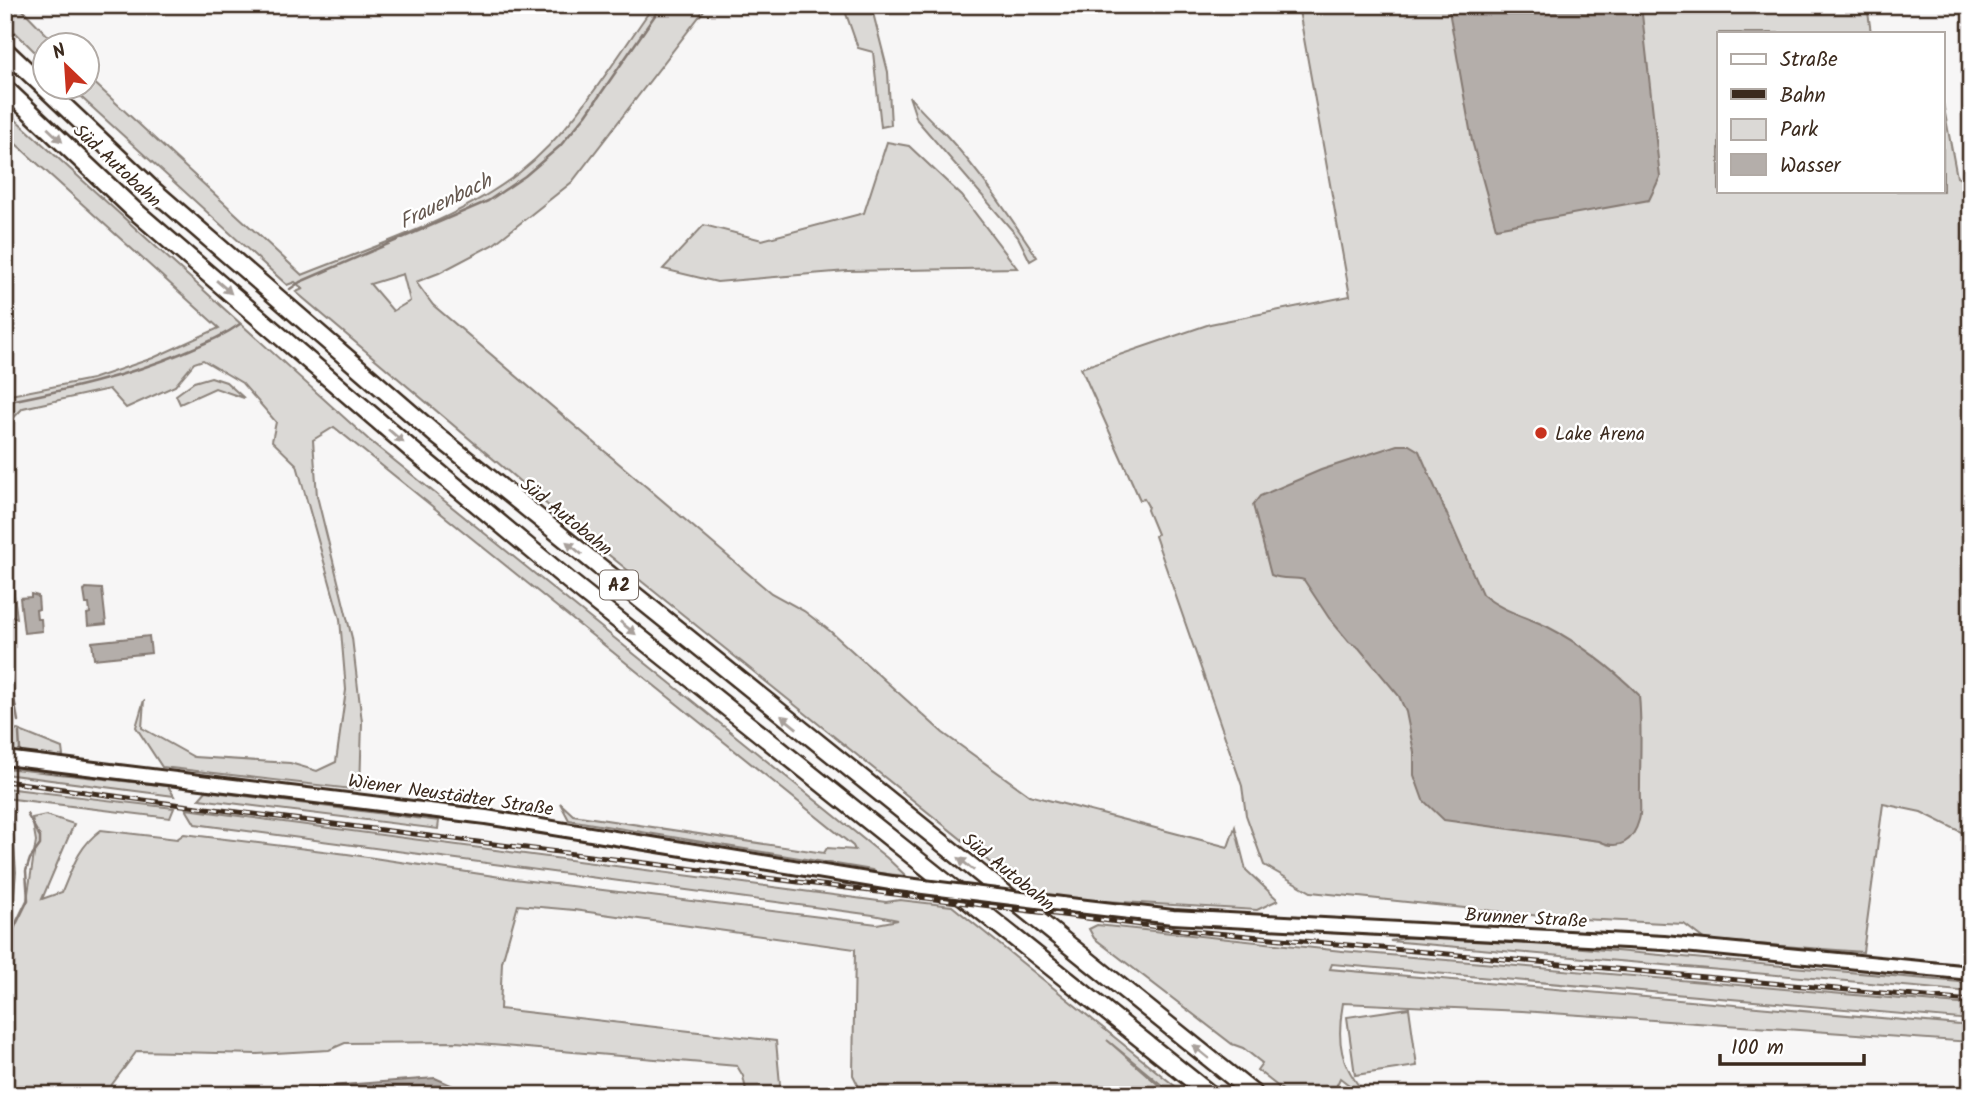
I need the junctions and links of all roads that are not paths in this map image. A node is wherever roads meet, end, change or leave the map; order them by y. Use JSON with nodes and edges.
{"nodes":[{"id":1,"x":5,"y":50,"type":"edge"},
{"id":2,"x":5,"y":88,"type":"edge"},
{"id":3,"x":5,"y":758,"type":"edge"},
{"id":4,"x":1078,"y":906,"type":"joint"},
{"id":5,"x":1971,"y":974,"type":"edge"},
{"id":6,"x":1211,"y":1095,"type":"edge"},
{"id":7,"x":1255,"y":1095,"type":"edge"}],
"edges":[{"from":7,"to":1,"type":"highway","name":"Süd Autobahn","number":"A2","one_way":true},
{"from":2,"to":6,"type":"highway","name":"Süd Autobahn","number":"A2","one_way":true},
{"from":3,"to":4,"type":"main road","name":"Wiener Neustädter Straße","bridge":true},
{"from":4,"to":5,"type":"main road","name":"Brunner Straße"}]}
